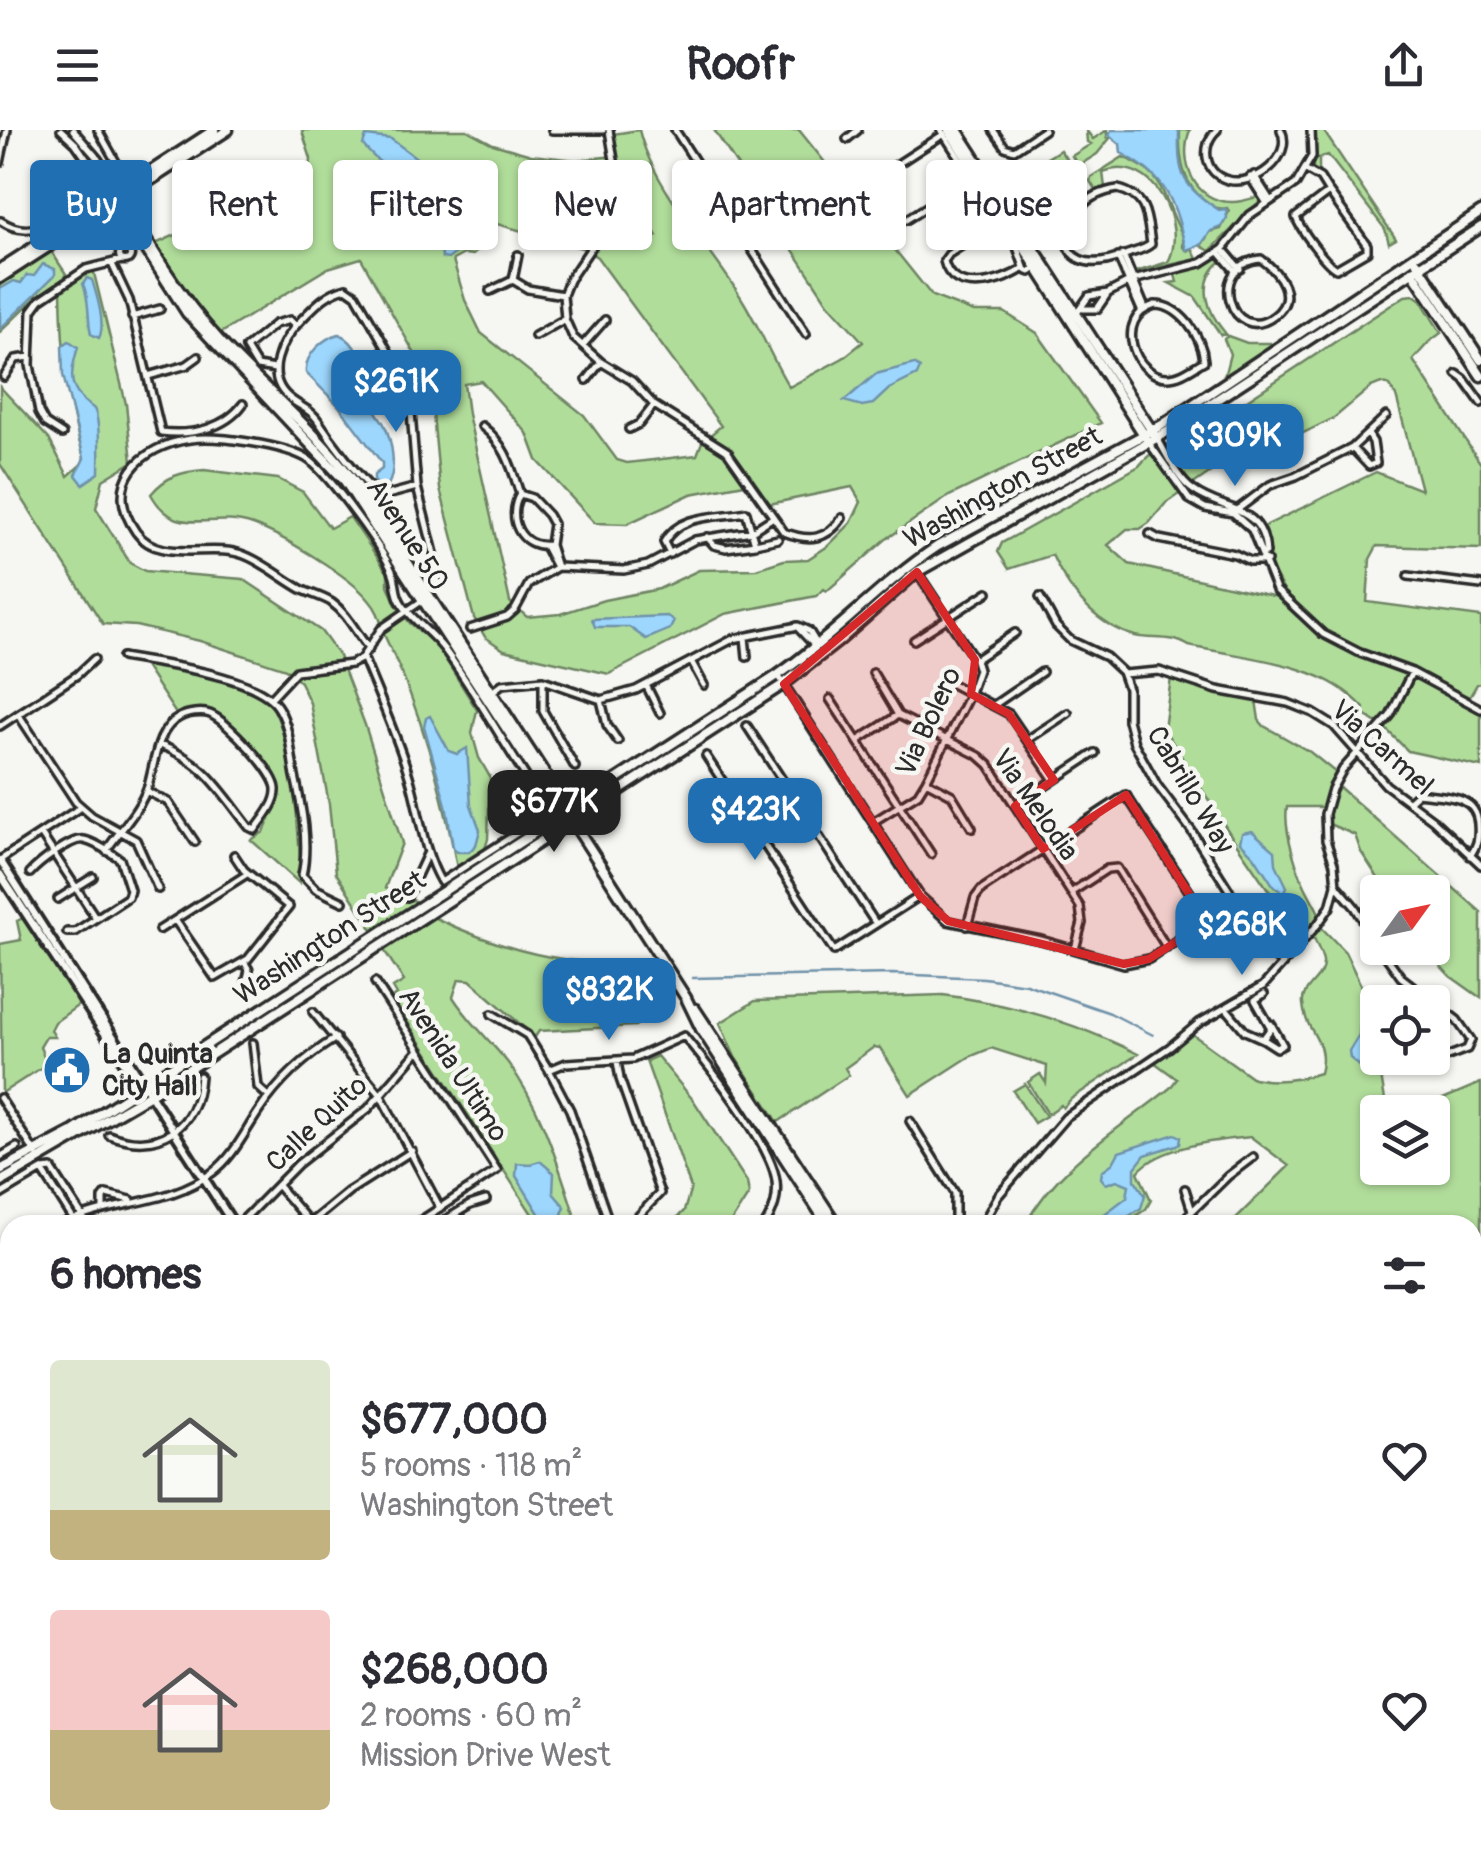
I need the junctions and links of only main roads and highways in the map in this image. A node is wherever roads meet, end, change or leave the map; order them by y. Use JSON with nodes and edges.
{"nodes":[{"id":1,"x":214,"y":130,"type":"edge"},
{"id":2,"x":228,"y":130,"type":"edge"},
{"id":3,"x":948,"y":131,"type":"edge"},
{"id":4,"x":152,"y":173,"type":"edge"},
{"id":5,"x":152,"y":177,"type":"edge"},
{"id":6,"x":1481,"y":212,"type":"edge"},
{"id":7,"x":1481,"y":227,"type":"edge"},
{"id":8,"x":31,"y":250,"type":"edge"},
{"id":9,"x":41,"y":250,"type":"edge"},
{"id":10,"x":149,"y":250,"type":"edge"},
{"id":11,"x":1414,"y":268,"type":"junction"},
{"id":12,"x":0,"y":269,"type":"edge"},
{"id":13,"x":0,"y":278,"type":"edge"},
{"id":14,"x":1076,"y":313,"type":"junction"},
{"id":15,"x":1481,"y":360,"type":"edge"},
{"id":16,"x":1480,"y":372,"type":"edge"},
{"id":17,"x":1150,"y":436,"type":"junction"},
{"id":18,"x":978,"y":524,"type":"junction"},
{"id":19,"x":938,"y":546,"type":"junction"},
{"id":20,"x":954,"y":549,"type":"junction"},
{"id":21,"x":917,"y":572,"type":"junction"},
{"id":22,"x":426,"y":598,"type":"junction"},
{"id":23,"x":781,"y":680,"type":"junction"},
{"id":24,"x":489,"y":694,"type":"junction"},
{"id":25,"x":570,"y":817,"type":"junction"},
{"id":26,"x":393,"y":929,"type":"junction"},
{"id":27,"x":686,"y":998,"type":"junction"},
{"id":28,"x":37,"y":1155,"type":"junction"},
{"id":29,"x":0,"y":1170,"type":"edge"},
{"id":30,"x":0,"y":1182,"type":"edge"},
{"id":31,"x":822,"y":1215,"type":"edge"},
{"id":32,"x":831,"y":1215,"type":"edge"}],
"edges":[{"from":1,"to":4,"type":"main road"},
{"from":2,"to":5,"type":"main road"},
{"from":3,"to":14,"type":"main road"},
{"from":3,"to":14,"type":"main road"},
{"from":6,"to":11,"type":"main road","name":"Washington Street"},
{"from":7,"to":11,"type":"main road","name":"Washington Street"},
{"from":8,"to":12,"type":"main road"},
{"from":9,"to":13,"type":"main road"},
{"from":10,"to":22,"type":"main road","name":"Avenue 50"},
{"from":11,"to":15,"type":"main road"},
{"from":11,"to":16,"type":"main road"},
{"from":11,"to":17,"type":"main road","name":"Washington Street"},
{"from":14,"to":17,"type":"main road"},
{"from":17,"to":18,"type":"main road","name":"Washington Street"},
{"from":17,"to":20,"type":"main road","name":"Washington Street"},
{"from":18,"to":19,"type":"main road","name":"Washington Street"},
{"from":18,"to":20,"type":"main road"},
{"from":19,"to":21,"type":"main road"},
{"from":19,"to":23,"type":"main road","name":"Washington Street"},
{"from":20,"to":21,"type":"main road","name":"Washington Street"},
{"from":21,"to":23,"type":"main road","name":"Washington Street"},
{"from":22,"to":24,"type":"main road","name":"Avenue 50"},
{"from":22,"to":24,"type":"main road","name":"Avenue 50"},
{"from":23,"to":25,"type":"main road","name":"Washington Street"},
{"from":24,"to":25,"type":"main road","name":"Avenue 50"},
{"from":25,"to":26,"type":"main road","name":"Washington Street"},
{"from":25,"to":27,"type":"main road","name":"Avenue 50"},
{"from":26,"to":28,"type":"main road","name":"Washington Street"},
{"from":26,"to":28,"type":"main road","name":"Washington Street"},
{"from":27,"to":31,"type":"main road","name":"Avenue 50"},
{"from":27,"to":32,"type":"main road","name":"Avenue 50"},
{"from":28,"to":29,"type":"main road","name":"Washington Street"},
{"from":28,"to":30,"type":"main road","name":"Washington Street"}]}
